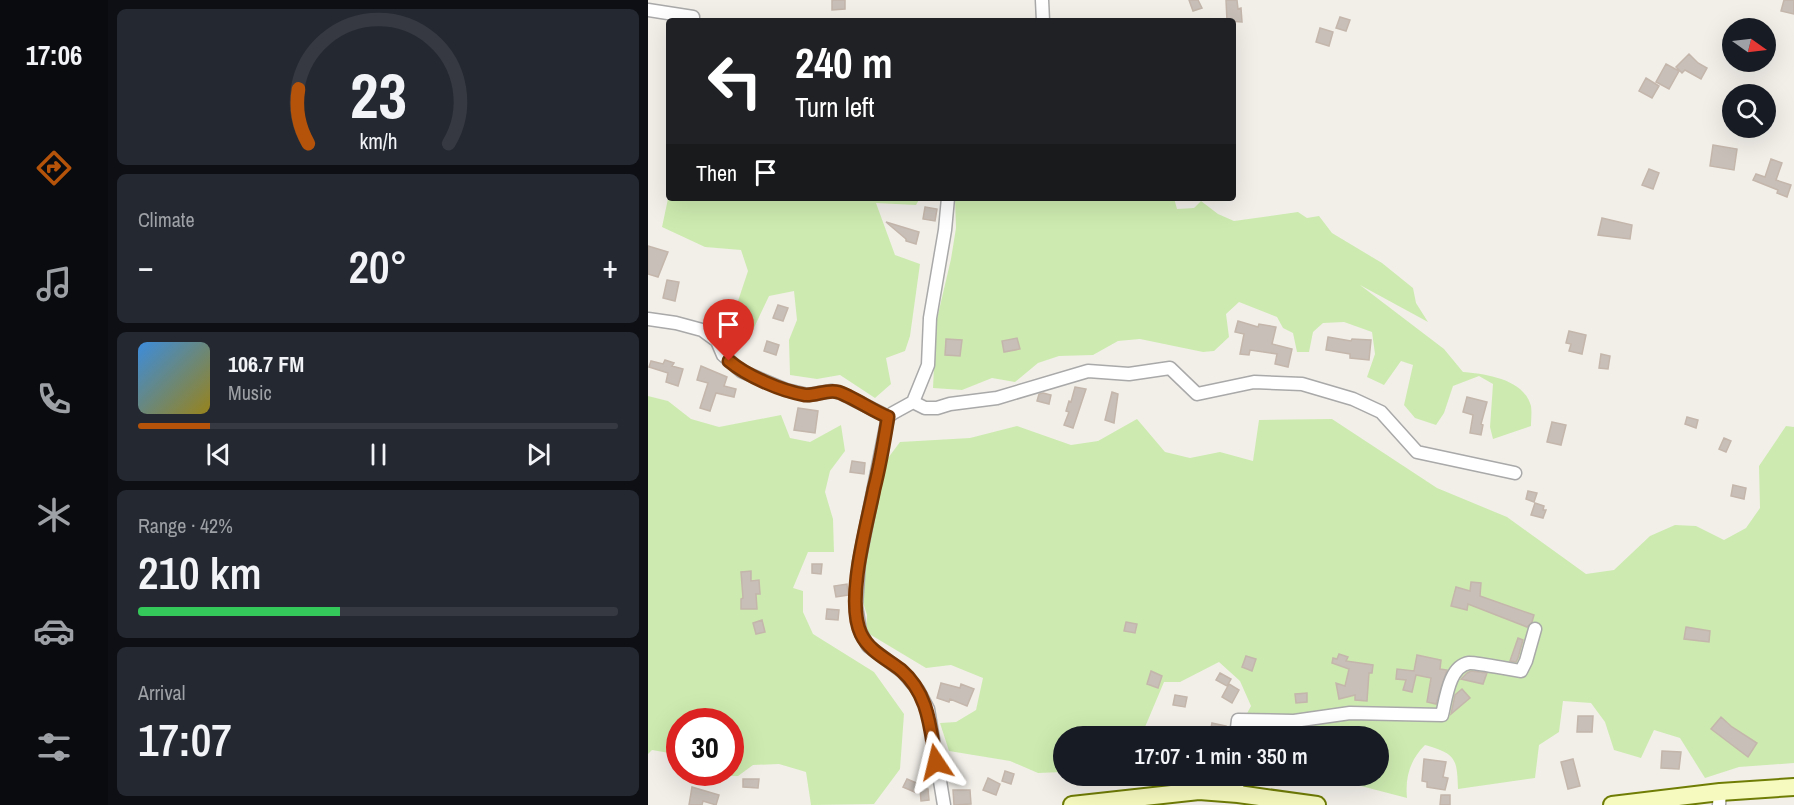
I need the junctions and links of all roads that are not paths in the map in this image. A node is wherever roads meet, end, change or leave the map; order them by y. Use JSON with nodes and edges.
{"nodes":[{"id":1,"x":1042,"y":0,"type":"edge"},
{"id":2,"x":648,"y":10,"type":"edge"},
{"id":3,"x":693,"y":17,"type":"dead end"},
{"id":4,"x":1043,"y":18,"type":"edge"},
{"id":5,"x":948,"y":201,"type":"edge"},
{"id":6,"x":648,"y":319,"type":"edge"},
{"id":7,"x":913,"y":402,"type":"junction"},
{"id":8,"x":888,"y":417,"type":"junction"},
{"id":9,"x":1515,"y":473,"type":"dead end"},
{"id":10,"x":1535,"y":629,"type":"dead end"},
{"id":11,"x":1237,"y":726,"type":"edge"},
{"id":12,"x":1237,"y":786,"type":"edge"},
{"id":13,"x":1794,"y":787,"type":"edge"},
{"id":14,"x":1238,"y":794,"type":"junction"},
{"id":15,"x":1719,"y":798,"type":"edge"},
{"id":16,"x":944,"y":805,"type":"edge"},
{"id":17,"x":1072,"y":805,"type":"edge"},
{"id":18,"x":1317,"y":805,"type":"edge"},
{"id":19,"x":1612,"y":805,"type":"edge"}],
"edges":[{"from":1,"to":4,"type":"street"},
{"from":2,"to":3,"type":"street"},
{"from":5,"to":7,"type":"street"},
{"from":6,"to":8,"type":"street"},
{"from":7,"to":8,"type":"street"},
{"from":7,"to":9,"type":"street"},
{"from":8,"to":16,"type":"street"},
{"from":10,"to":11,"type":"street"},
{"from":12,"to":14,"type":"street"},
{"from":13,"to":15,"type":"street"},
{"from":14,"to":17,"type":"street"},
{"from":14,"to":18,"type":"street"},
{"from":15,"to":19,"type":"street"}]}
